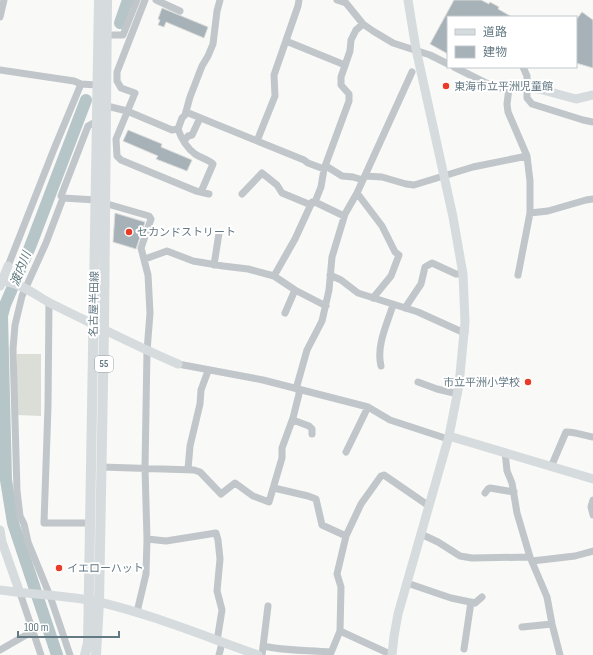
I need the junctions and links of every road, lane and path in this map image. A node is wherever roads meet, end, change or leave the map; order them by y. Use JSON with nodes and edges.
{"nodes":[{"id":1,"x":4,"y":0,"type":"edge"},
{"id":2,"x":98,"y":0,"type":"edge"},
{"id":3,"x":107,"y":0,"type":"edge"},
{"id":4,"x":137,"y":0,"type":"edge"},
{"id":5,"x":145,"y":0,"type":"edge"},
{"id":6,"x":156,"y":0,"type":"edge"},
{"id":7,"x":220,"y":0,"type":"edge"},
{"id":8,"x":298,"y":0,"type":"edge"},
{"id":9,"x":337,"y":0,"type":"edge"},
{"id":10,"x":408,"y":0,"type":"edge"},
{"id":11,"x":180,"y":11,"type":"dead end"},
{"id":12,"x":0,"y":17,"type":"edge"},
{"id":13,"x":363,"y":24,"type":"junction"},
{"id":14,"x":106,"y":35,"type":"junction"},
{"id":15,"x":286,"y":41,"type":"junction"},
{"id":16,"x":416,"y":49,"type":"junction"},
{"id":17,"x":447,"y":64,"type":"edge"},
{"id":18,"x":345,"y":65,"type":"junction"},
{"id":19,"x":456,"y":68,"type":"edge"},
{"id":20,"x":523,"y":68,"type":"edge"},
{"id":21,"x":0,"y":70,"type":"edge"},
{"id":22,"x":412,"y":72,"type":"dead end"},
{"id":23,"x":82,"y":84,"type":"junction"},
{"id":24,"x":97,"y":85,"type":"junction"},
{"id":25,"x":509,"y":88,"type":"junction"},
{"id":26,"x":527,"y":88,"type":"junction"},
{"id":27,"x":593,"y":95,"type":"edge"},
{"id":28,"x":107,"y":106,"type":"junction"},
{"id":29,"x":127,"y":111,"type":"junction"},
{"id":30,"x":186,"y":112,"type":"junction"},
{"id":31,"x":200,"y":118,"type":"junction"},
{"id":32,"x":97,"y":121,"type":"junction"},
{"id":33,"x":593,"y":122,"type":"edge"},
{"id":34,"x":178,"y":129,"type":"junction"},
{"id":35,"x":184,"y":141,"type":"junction"},
{"id":36,"x":258,"y":141,"type":"junction"},
{"id":37,"x":527,"y":156,"type":"junction"},
{"id":38,"x":325,"y":167,"type":"junction"},
{"id":39,"x":443,"y":177,"type":"junction"},
{"id":40,"x":364,"y":178,"type":"junction"},
{"id":41,"x":201,"y":192,"type":"junction"},
{"id":42,"x":357,"y":193,"type":"junction"},
{"id":43,"x":209,"y":194,"type":"dead end"},
{"id":44,"x":242,"y":194,"type":"dead end"},
{"id":45,"x":63,"y":198,"type":"junction"},
{"id":46,"x":593,"y":199,"type":"edge"},
{"id":47,"x":100,"y":201,"type":"junction"},
{"id":48,"x":313,"y":203,"type":"junction"},
{"id":49,"x":530,"y":213,"type":"junction"},
{"id":50,"x":344,"y":216,"type":"junction"},
{"id":51,"x":219,"y":233,"type":"dead end"},
{"id":52,"x":145,"y":259,"type":"junction"},
{"id":53,"x":214,"y":265,"type":"junction"},
{"id":54,"x":8,"y":266,"type":"joint"},
{"id":55,"x":463,"y":274,"type":"junction"},
{"id":56,"x":330,"y":275,"type":"junction"},
{"id":57,"x":518,"y":275,"type":"dead end"},
{"id":58,"x":274,"y":276,"type":"junction"},
{"id":59,"x":2,"y":283,"type":"edge"},
{"id":60,"x":25,"y":288,"type":"junction"},
{"id":61,"x":296,"y":290,"type":"junction"},
{"id":62,"x":373,"y":298,"type":"junction"},
{"id":63,"x":49,"y":302,"type":"junction"},
{"id":64,"x":393,"y":304,"type":"junction"},
{"id":65,"x":326,"y":306,"type":"junction"},
{"id":66,"x":405,"y":308,"type":"junction"},
{"id":67,"x":285,"y":313,"type":"dead end"},
{"id":68,"x":94,"y":323,"type":"junction"},
{"id":69,"x":104,"y":329,"type":"junction"},
{"id":70,"x":465,"y":332,"type":"junction"},
{"id":71,"x":147,"y":351,"type":"junction"},
{"id":72,"x":178,"y":364,"type":"joint"},
{"id":73,"x":380,"y":366,"type":"dead end"},
{"id":74,"x":208,"y":371,"type":"junction"},
{"id":75,"x":418,"y":382,"type":"dead end"},
{"id":76,"x":298,"y":389,"type":"junction"},
{"id":77,"x":458,"y":394,"type":"junction"},
{"id":78,"x":368,"y":407,"type":"junction"},
{"id":79,"x":293,"y":420,"type":"junction"},
{"id":80,"x":312,"y":434,"type":"dead end"},
{"id":81,"x":593,"y":437,"type":"edge"},
{"id":82,"x":449,"y":438,"type":"junction"},
{"id":83,"x":346,"y":452,"type":"dead end"},
{"id":84,"x":504,"y":452,"type":"junction"},
{"id":85,"x":101,"y":467,"type":"junction"},
{"id":86,"x":551,"y":467,"type":"junction"},
{"id":87,"x":145,"y":468,"type":"junction"},
{"id":88,"x":188,"y":469,"type":"junction"},
{"id":89,"x":593,"y":479,"type":"edge"},
{"id":90,"x":274,"y":488,"type":"junction"},
{"id":91,"x":514,"y":492,"type":"junction"},
{"id":92,"x":485,"y":493,"type":"dead end"},
{"id":93,"x":593,"y":500,"type":"edge"},
{"id":94,"x":429,"y":506,"type":"junction"},
{"id":95,"x":593,"y":515,"type":"edge"},
{"id":96,"x":89,"y":523,"type":"junction"},
{"id":97,"x":0,"y":530,"type":"edge"},
{"id":98,"x":421,"y":534,"type":"junction"},
{"id":99,"x":346,"y":536,"type":"junction"},
{"id":100,"x":147,"y":539,"type":"junction"},
{"id":101,"x":593,"y":551,"type":"edge"},
{"id":102,"x":531,"y":559,"type":"junction"},
{"id":103,"x":407,"y":583,"type":"junction"},
{"id":104,"x":0,"y":590,"type":"edge"},
{"id":105,"x":22,"y":593,"type":"junction"},
{"id":106,"x":47,"y":595,"type":"junction"},
{"id":107,"x":482,"y":597,"type":"dead end"},
{"id":108,"x":93,"y":601,"type":"junction"},
{"id":109,"x":471,"y":602,"type":"junction"},
{"id":110,"x":268,"y":606,"type":"dead end"},
{"id":111,"x":137,"y":612,"type":"junction"},
{"id":112,"x":552,"y":624,"type":"junction"},
{"id":113,"x":522,"y":627,"type":"dead end"},
{"id":114,"x":33,"y":631,"type":"junction"},
{"id":115,"x":340,"y":631,"type":"junction"},
{"id":116,"x":220,"y":642,"type":"junction"},
{"id":117,"x":263,"y":646,"type":"junction"},
{"id":118,"x":464,"y":649,"type":"dead end"},
{"id":119,"x":0,"y":650,"type":"edge"},
{"id":120,"x":330,"y":654,"type":"edge"},
{"id":121,"x":42,"y":655,"type":"edge"},
{"id":122,"x":70,"y":655,"type":"edge"},
{"id":123,"x":86,"y":655,"type":"edge"},
{"id":124,"x":96,"y":655,"type":"edge"},
{"id":125,"x":219,"y":655,"type":"edge"},
{"id":126,"x":258,"y":655,"type":"edge"},
{"id":127,"x":262,"y":655,"type":"edge"},
{"id":128,"x":392,"y":655,"type":"edge"},
{"id":129,"x":560,"y":655,"type":"edge"}],
"edges":[{"from":1,"to":12,"type":"street"},
{"from":2,"to":24,"type":"main road","name":"名古屋半田線","number":"55"},
{"from":3,"to":14,"type":"main road","name":"名古屋半田線","number":"55"},
{"from":4,"to":14,"type":"street"},
{"from":5,"to":29,"type":"street"},
{"from":6,"to":11,"type":"street"},
{"from":7,"to":30,"type":"street"},
{"from":8,"to":15,"type":"street"},
{"from":9,"to":13,"type":"street"},
{"from":10,"to":16,"type":"street"},
{"from":13,"to":16,"type":"street"},
{"from":13,"to":18,"type":"street"},
{"from":14,"to":28,"type":"main road","name":"名古屋半田線","number":"55"},
{"from":15,"to":18,"type":"street"},
{"from":15,"to":36,"type":"street"},
{"from":16,"to":17,"type":"street"},
{"from":16,"to":39,"type":"street"},
{"from":18,"to":38,"type":"street"},
{"from":19,"to":25,"type":"street"},
{"from":20,"to":26,"type":"street"},
{"from":21,"to":23,"type":"street"},
{"from":22,"to":40,"type":"street"},
{"from":23,"to":24,"type":"street"},
{"from":23,"to":54,"type":"street"},
{"from":24,"to":32,"type":"main road","name":"名古屋半田線","number":"55"},
{"from":25,"to":26,"type":"street"},
{"from":25,"to":37,"type":"street"},
{"from":26,"to":27,"type":"street"},
{"from":26,"to":33,"type":"street"},
{"from":28,"to":29,"type":"street"},
{"from":28,"to":47,"type":"main road","name":"名古屋半田線","number":"55"},
{"from":29,"to":34,"type":"street"},
{"from":29,"to":41,"type":"street"},
{"from":30,"to":31,"type":"street"},
{"from":30,"to":34,"type":"street"},
{"from":31,"to":35,"type":"street"},
{"from":31,"to":36,"type":"street"},
{"from":32,"to":45,"type":"street"},
{"from":32,"to":47,"type":"main road","name":"名古屋半田線","number":"55"},
{"from":34,"to":35,"type":"street"},
{"from":35,"to":41,"type":"street"},
{"from":36,"to":38,"type":"street"},
{"from":37,"to":39,"type":"street"},
{"from":37,"to":49,"type":"street"},
{"from":38,"to":40,"type":"street"},
{"from":38,"to":48,"type":"street"},
{"from":39,"to":40,"type":"street"},
{"from":39,"to":55,"type":"street"},
{"from":40,"to":42,"type":"street"},
{"from":41,"to":43,"type":"street"},
{"from":42,"to":50,"type":"street"},
{"from":42,"to":62,"type":"street"},
{"from":44,"to":48,"type":"street"},
{"from":45,"to":47,"type":"street"},
{"from":45,"to":60,"type":"street"},
{"from":46,"to":49,"type":"street"},
{"from":47,"to":52,"type":"street"},
{"from":47,"to":68,"type":"main road","name":"名古屋半田線","number":"55"},
{"from":47,"to":69,"type":"main road","name":"名古屋半田線","number":"55"},
{"from":48,"to":50,"type":"street"},
{"from":48,"to":58,"type":"street"},
{"from":49,"to":57,"type":"street"},
{"from":50,"to":56,"type":"street"},
{"from":51,"to":53,"type":"street"},
{"from":52,"to":53,"type":"street"},
{"from":52,"to":71,"type":"street"},
{"from":53,"to":58,"type":"street"},
{"from":54,"to":59,"type":"street"},
{"from":55,"to":66,"type":"street"},
{"from":55,"to":70,"type":"street"},
{"from":56,"to":62,"type":"street"},
{"from":56,"to":65,"type":"street"},
{"from":58,"to":61,"type":"street"},
{"from":59,"to":60,"type":"street"},
{"from":60,"to":63,"type":"street"},
{"from":60,"to":106,"type":"street"},
{"from":61,"to":65,"type":"street"},
{"from":61,"to":67,"type":"street"},
{"from":62,"to":64,"type":"street"},
{"from":63,"to":68,"type":"street"},
{"from":63,"to":96,"type":"street"},
{"from":64,"to":66,"type":"street"},
{"from":64,"to":73,"type":"street"},
{"from":65,"to":76,"type":"street"},
{"from":66,"to":70,"type":"street"},
{"from":68,"to":69,"type":"street"},
{"from":68,"to":96,"type":"main road","name":"名古屋半田線","number":"55"},
{"from":69,"to":71,"type":"street"},
{"from":69,"to":85,"type":"main road","name":"名古屋半田線","number":"55"},
{"from":70,"to":77,"type":"street"},
{"from":71,"to":72,"type":"street"},
{"from":71,"to":87,"type":"street"},
{"from":72,"to":74,"type":"street"},
{"from":74,"to":76,"type":"street"},
{"from":74,"to":88,"type":"street"},
{"from":75,"to":77,"type":"street"},
{"from":76,"to":78,"type":"street"},
{"from":76,"to":79,"type":"street"},
{"from":77,"to":82,"type":"street"},
{"from":78,"to":82,"type":"street"},
{"from":78,"to":83,"type":"street"},
{"from":79,"to":80,"type":"street"},
{"from":79,"to":90,"type":"street"},
{"from":81,"to":86,"type":"street"},
{"from":82,"to":84,"type":"street"},
{"from":82,"to":94,"type":"street"},
{"from":84,"to":86,"type":"street"},
{"from":84,"to":91,"type":"street"},
{"from":85,"to":87,"type":"street"},
{"from":85,"to":108,"type":"main road","name":"名古屋半田線","number":"55"},
{"from":86,"to":89,"type":"street"},
{"from":87,"to":88,"type":"street"},
{"from":87,"to":100,"type":"street"},
{"from":88,"to":90,"type":"street"},
{"from":90,"to":99,"type":"street"},
{"from":91,"to":92,"type":"street"},
{"from":91,"to":102,"type":"street"},
{"from":93,"to":95,"type":"street"},
{"from":94,"to":98,"type":"street"},
{"from":94,"to":99,"type":"street"},
{"from":96,"to":108,"type":"main road","name":"名古屋半田線","number":"55"},
{"from":97,"to":105,"type":"street"},
{"from":98,"to":102,"type":"street"},
{"from":98,"to":103,"type":"street"},
{"from":99,"to":115,"type":"street"},
{"from":100,"to":111,"type":"street"},
{"from":100,"to":116,"type":"street"},
{"from":101,"to":102,"type":"street"},
{"from":102,"to":112,"type":"street"},
{"from":103,"to":109,"type":"street"},
{"from":103,"to":128,"type":"street"},
{"from":104,"to":105,"type":"street"},
{"from":105,"to":106,"type":"street"},
{"from":105,"to":114,"type":"street"},
{"from":106,"to":108,"type":"street"},
{"from":106,"to":122,"type":"street"},
{"from":107,"to":109,"type":"street"},
{"from":108,"to":111,"type":"street"},
{"from":108,"to":123,"type":"main road","name":"名古屋半田線","number":"55"},
{"from":108,"to":124,"type":"main road","name":"名古屋半田線","number":"55"},
{"from":109,"to":118,"type":"street"},
{"from":110,"to":117,"type":"street"},
{"from":111,"to":116,"type":"street"},
{"from":112,"to":113,"type":"street"},
{"from":112,"to":129,"type":"street"},
{"from":114,"to":119,"type":"street"},
{"from":114,"to":121,"type":"street"},
{"from":115,"to":120,"type":"street"},
{"from":115,"to":128,"type":"street"},
{"from":116,"to":125,"type":"street"},
{"from":116,"to":126,"type":"street"},
{"from":117,"to":120,"type":"street"},
{"from":117,"to":127,"type":"street"}]}
